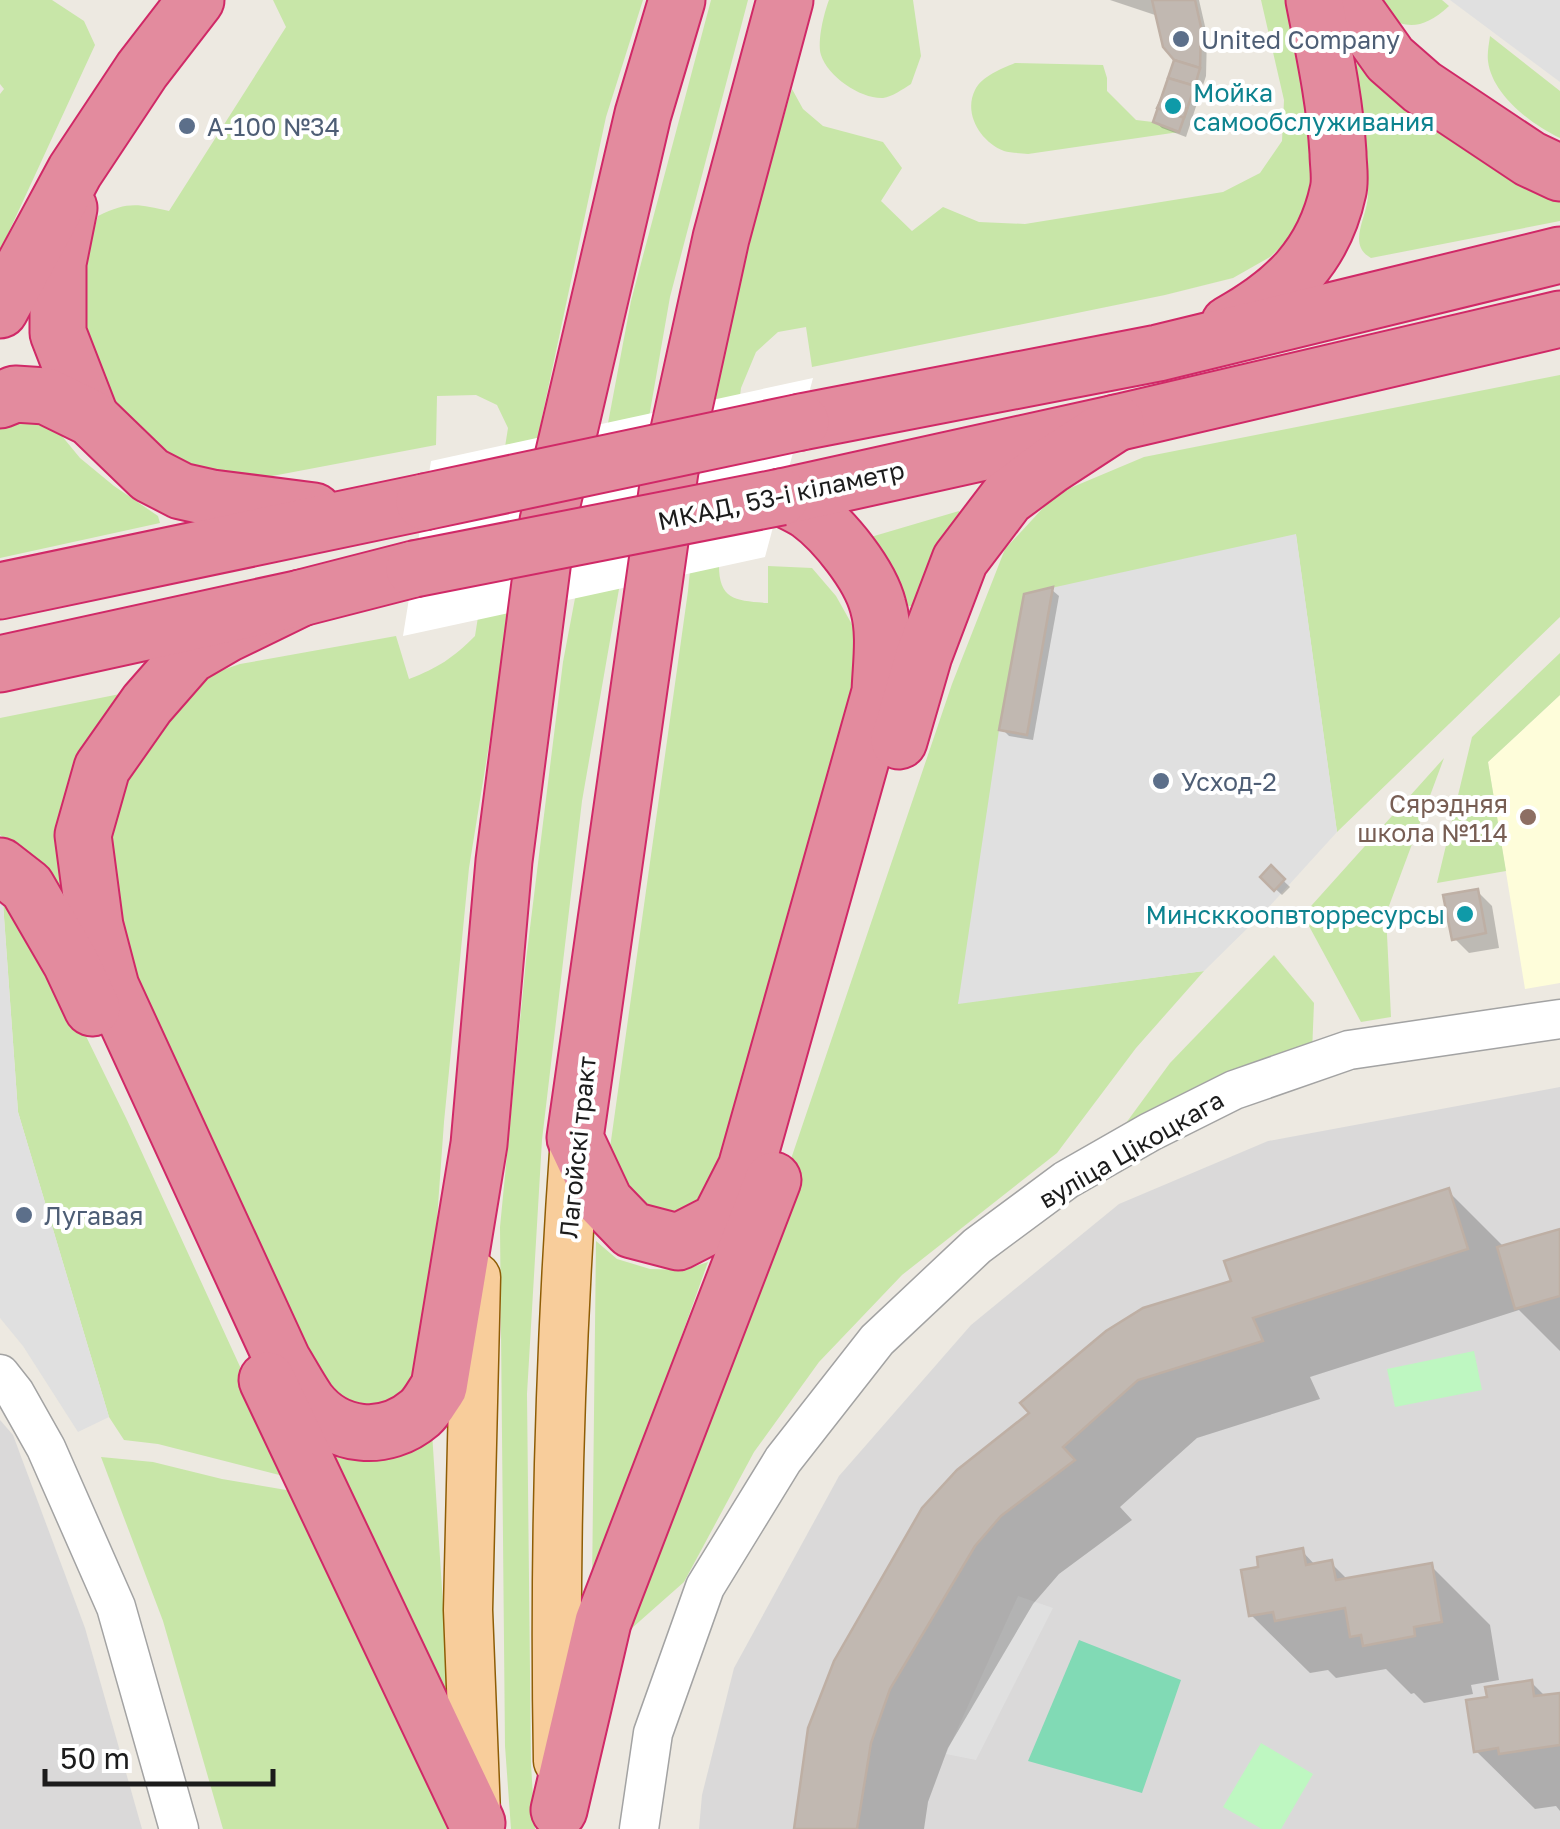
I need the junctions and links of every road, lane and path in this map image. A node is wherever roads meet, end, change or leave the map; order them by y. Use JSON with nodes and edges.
{"nodes":[{"id":1,"x":196,"y":0,"type":"edge"},
{"id":2,"x":677,"y":0,"type":"edge"},
{"id":3,"x":785,"y":0,"type":"edge"},
{"id":4,"x":1314,"y":0,"type":"edge"},
{"id":5,"x":1348,"y":0,"type":"edge"},
{"id":6,"x":75,"y":171,"type":"junction"},
{"id":7,"x":1560,"y":173,"type":"edge"},
{"id":8,"x":1560,"y":255,"type":"edge"},
{"id":9,"x":0,"y":310,"type":"edge"},
{"id":10,"x":1560,"y":319,"type":"edge"},
{"id":11,"x":1158,"y":353,"type":"junction"},
{"id":12,"x":0,"y":400,"type":"edge"},
{"id":13,"x":91,"y":418,"type":"junction"},
{"id":14,"x":1116,"y":423,"type":"junction"},
{"id":15,"x":781,"y":497,"type":"junction"},
{"id":16,"x":367,"y":514,"type":"junction"},
{"id":17,"x":0,"y":591,"type":"edge"},
{"id":18,"x":301,"y":598,"type":"junction"},
{"id":19,"x":0,"y":664,"type":"edge"},
{"id":20,"x":0,"y":866,"type":"edge"},
{"id":21,"x":1560,"y":1019,"type":"edge"},
{"id":22,"x":574,"y":1138,"type":"junction"},
{"id":23,"x":479,"y":1144,"type":"junction"},
{"id":24,"x":0,"y":1374,"type":"edge"},
{"id":25,"x":560,"y":1819,"type":"edge"},
{"id":26,"x":477,"y":1826,"type":"edge"},
{"id":27,"x":178,"y":1829,"type":"edge"},
{"id":28,"x":639,"y":1829,"type":"edge"}],
"edges":[{"from":1,"to":6,"type":"highway"},
{"from":2,"to":23,"type":"highway"},
{"from":3,"to":22,"type":"highway","name":"Лагойскі тракт"},
{"from":4,"to":11,"type":"highway"},
{"from":5,"to":7,"type":"highway"},
{"from":6,"to":9,"type":"highway"},
{"from":6,"to":13,"type":"highway"},
{"from":8,"to":11,"type":"highway"},
{"from":10,"to":14,"type":"highway","name":"МКАД, 53-і кіламетр"},
{"from":11,"to":16,"type":"highway","bridge":true},
{"from":12,"to":13,"type":"highway"},
{"from":13,"to":16,"type":"highway"},
{"from":14,"to":15,"type":"highway","name":"МКАД, 53-і кіламетр"},
{"from":14,"to":25,"type":"highway"},
{"from":15,"to":18,"type":"highway","name":"МКАД, 53-і кіламетр","bridge":true},
{"from":15,"to":22,"type":"highway"},
{"from":16,"to":17,"type":"highway"},
{"from":18,"to":19,"type":"highway","name":"МКАД, 53-і кіламетр"},
{"from":18,"to":23,"type":"highway"},
{"from":20,"to":26,"type":"highway"},
{"from":21,"to":28,"type":"street","name":"вуліца Цікоцкага"},
{"from":22,"to":25,"type":"main road","name":"Лагойскі тракт"},
{"from":23,"to":26,"type":"main road"},
{"from":24,"to":27,"type":"street"}]}
